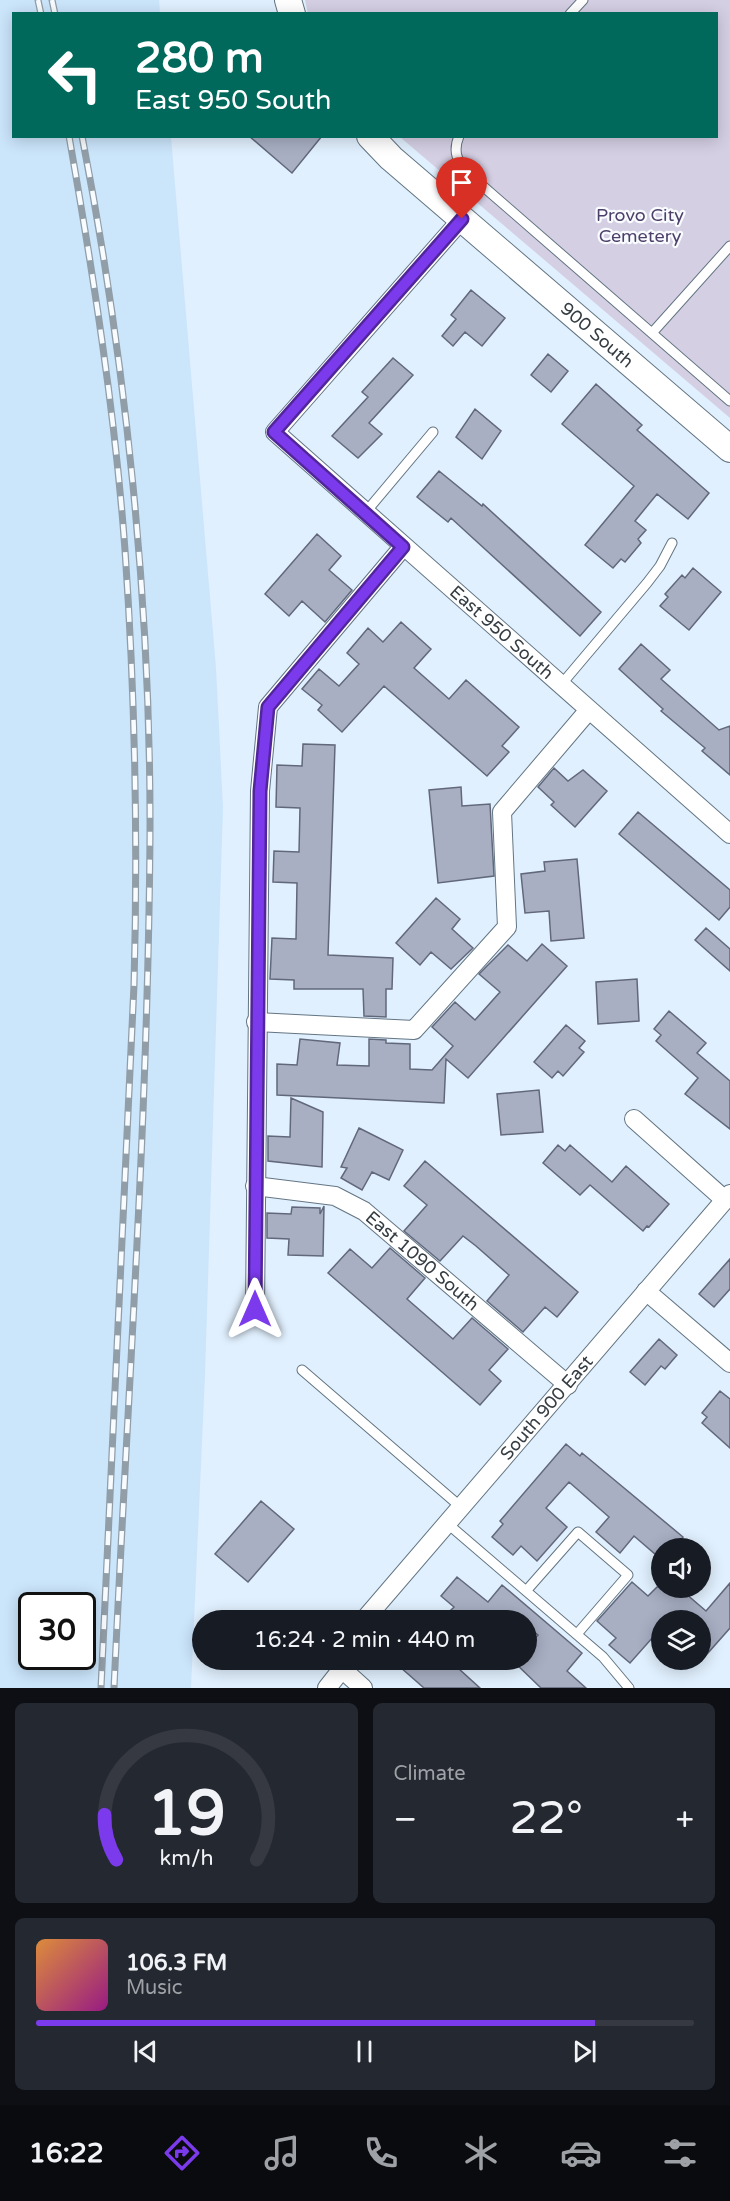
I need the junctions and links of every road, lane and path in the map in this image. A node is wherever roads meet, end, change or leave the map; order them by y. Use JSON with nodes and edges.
{"nodes":[{"id":1,"x":583,"y":0,"type":"edge"},
{"id":2,"x":572,"y":12,"type":"edge"},
{"id":3,"x":372,"y":138,"type":"edge"},
{"id":4,"x":459,"y":138,"type":"edge"},
{"id":5,"x":462,"y":219,"type":"junction"},
{"id":6,"x":730,"y":246,"type":"edge"},
{"id":7,"x":652,"y":333,"type":"junction"},
{"id":8,"x":730,"y":401,"type":"edge"},
{"id":9,"x":433,"y":432,"type":"dead end"},
{"id":10,"x":730,"y":449,"type":"edge"},
{"id":11,"x":364,"y":513,"type":"junction"},
{"id":12,"x":672,"y":543,"type":"dead end"},
{"id":13,"x":403,"y":547,"type":"junction"},
{"id":14,"x":560,"y":686,"type":"junction"},
{"id":15,"x":588,"y":711,"type":"junction"},
{"id":16,"x":730,"y":834,"type":"edge"},
{"id":17,"x":256,"y":1022,"type":"junction"},
{"id":18,"x":634,"y":1119,"type":"dead end"},
{"id":19,"x":255,"y":1186,"type":"junction"},
{"id":20,"x":728,"y":1197,"type":"edge"},
{"id":21,"x":646,"y":1291,"type":"junction"},
{"id":22,"x":255,"y":1309,"type":"dead end"},
{"id":23,"x":730,"y":1363,"type":"edge"},
{"id":24,"x":302,"y":1370,"type":"dead end"},
{"id":25,"x":568,"y":1385,"type":"junction"},
{"id":26,"x":462,"y":1508,"type":"junction"},
{"id":27,"x":448,"y":1524,"type":"junction"},
{"id":28,"x":526,"y":1591,"type":"junction"},
{"id":29,"x":373,"y":1610,"type":"edge"},
{"id":30,"x":577,"y":1634,"type":"junction"},
{"id":31,"x":338,"y":1670,"type":"edge"},
{"id":32,"x":346,"y":1670,"type":"edge"},
{"id":33,"x":327,"y":1688,"type":"edge"},
{"id":34,"x":363,"y":1688,"type":"edge"},
{"id":35,"x":629,"y":1688,"type":"edge"}],
"edges":[{"from":1,"to":2,"type":"lane"},
{"from":3,"to":5,"type":"street","name":"900 South"},
{"from":4,"to":7,"type":"lane"},
{"from":5,"to":10,"type":"street","name":"900 South"},
{"from":5,"to":11,"type":"street","name":"East 950 South"},
{"from":6,"to":7,"type":"lane"},
{"from":7,"to":8,"type":"lane"},
{"from":9,"to":11,"type":"lane"},
{"from":11,"to":13,"type":"street","name":"East 950 South"},
{"from":12,"to":14,"type":"lane"},
{"from":13,"to":14,"type":"street","name":"East 950 South"},
{"from":13,"to":17,"type":"street"},
{"from":14,"to":15,"type":"street","name":"East 950 South"},
{"from":15,"to":16,"type":"street","name":"East 950 South"},
{"from":15,"to":17,"type":"street"},
{"from":17,"to":19,"type":"street"},
{"from":18,"to":20,"type":"street"},
{"from":19,"to":22,"type":"street"},
{"from":19,"to":25,"type":"street","name":"East 1090 South"},
{"from":20,"to":21,"type":"street","name":"South 900 East"},
{"from":21,"to":23,"type":"street"},
{"from":21,"to":25,"type":"street","name":"South 900 East"},
{"from":24,"to":26,"type":"lane"},
{"from":25,"to":26,"type":"street","name":"South 900 East"},
{"from":26,"to":27,"type":"street","name":"South 900 East"},
{"from":27,"to":28,"type":"lane"},
{"from":27,"to":29,"type":"street","name":"South 900 East"},
{"from":28,"to":30,"type":"lane"},
{"from":28,"to":30,"type":"lane"},
{"from":30,"to":35,"type":"lane"},
{"from":31,"to":33,"type":"street"},
{"from":32,"to":34,"type":"street"}]}
